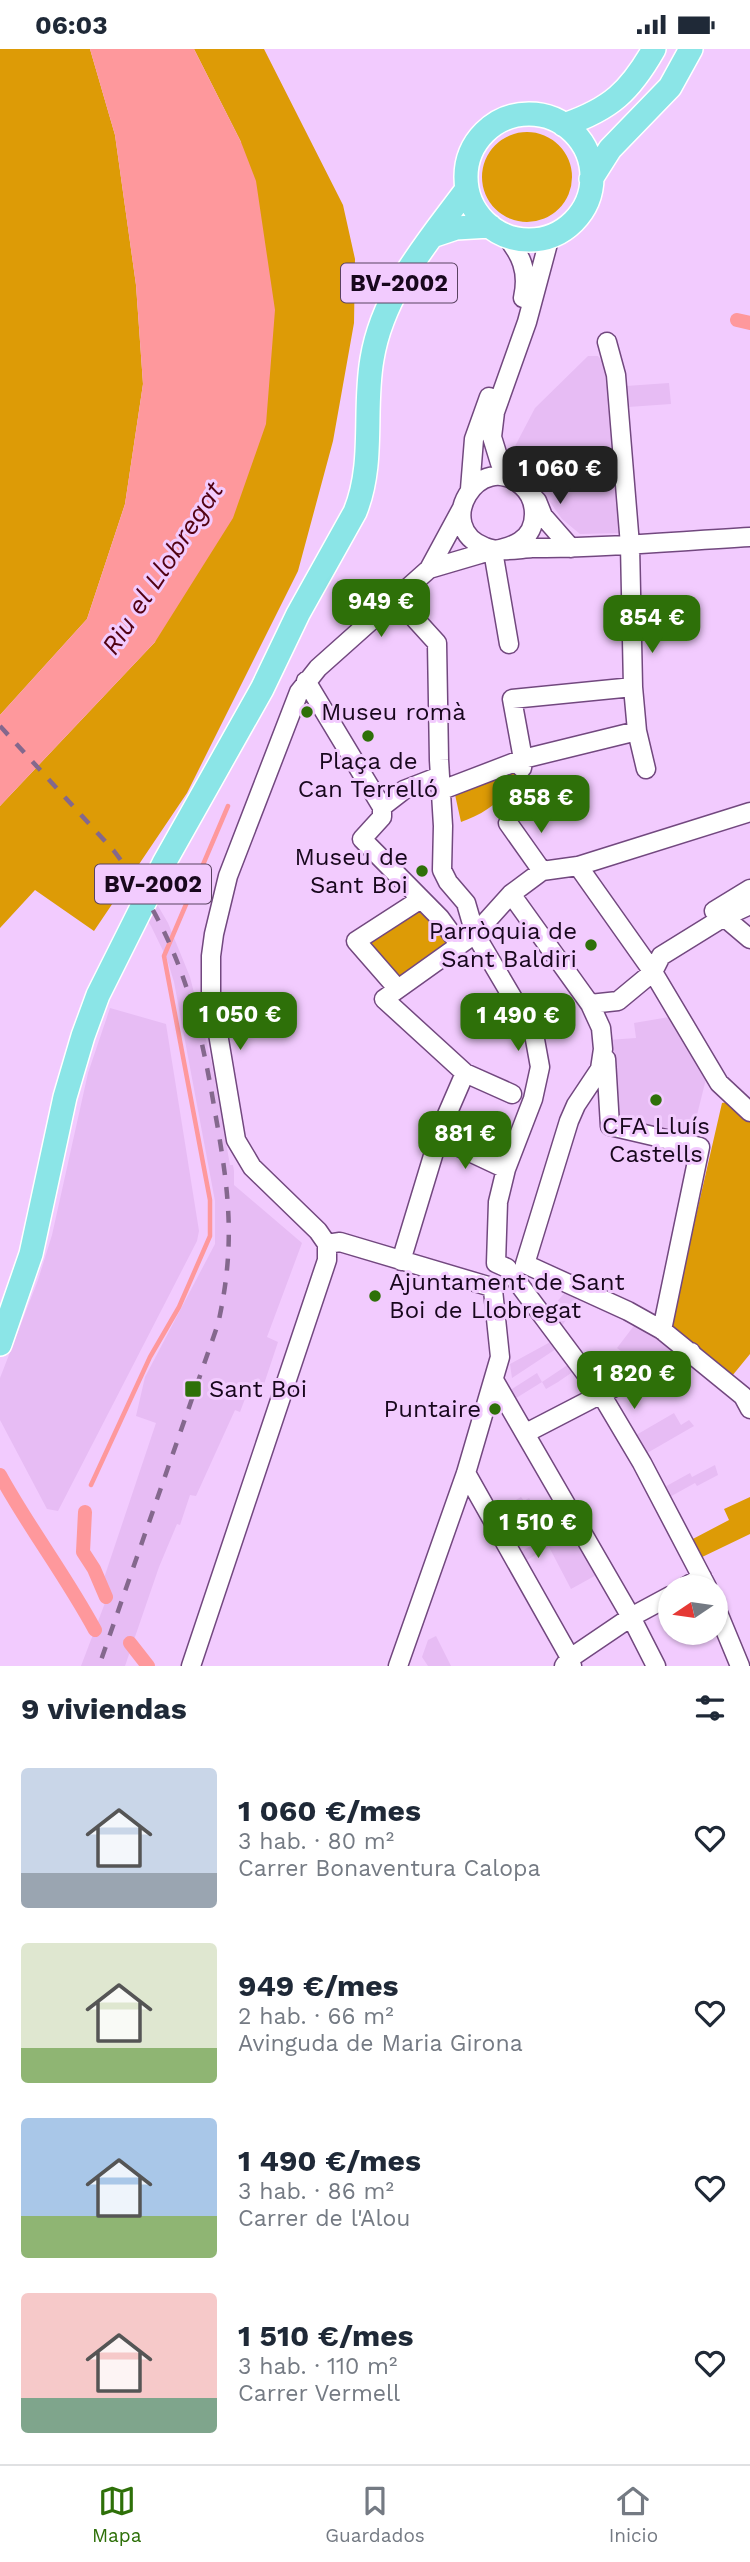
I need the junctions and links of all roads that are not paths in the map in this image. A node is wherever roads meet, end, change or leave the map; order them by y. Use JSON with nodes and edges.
{"nodes":[{"id":1,"x":654,"y":49,"type":"edge"},
{"id":2,"x":691,"y":49,"type":"edge"},
{"id":3,"x":564,"y":125,"type":"junction"},
{"id":4,"x":591,"y":179,"type":"junction"},
{"id":5,"x":467,"y":189,"type":"junction"},
{"id":6,"x":497,"y":230,"type":"junction"},
{"id":7,"x":432,"y":236,"type":"junction"},
{"id":8,"x":550,"y":236,"type":"junction"},
{"id":9,"x":607,"y":342,"type":"dead end"},
{"id":10,"x":470,"y":489,"type":"junction"},
{"id":11,"x":525,"y":489,"type":"junction"},
{"id":12,"x":462,"y":508,"type":"junction"},
{"id":13,"x":750,"y":537,"type":"edge"},
{"id":14,"x":630,"y":545,"type":"junction"},
{"id":15,"x":571,"y":548,"type":"junction"},
{"id":16,"x":498,"y":550,"type":"junction"},
{"id":17,"x":429,"y":569,"type":"junction"},
{"id":18,"x":397,"y":599,"type":"junction"},
{"id":19,"x":509,"y":644,"type":"dead end"},
{"id":20,"x":306,"y":681,"type":"junction"},
{"id":21,"x":633,"y":687,"type":"junction"},
{"id":22,"x":637,"y":730,"type":"junction"},
{"id":23,"x":522,"y":763,"type":"junction"},
{"id":24,"x":646,"y":769,"type":"dead end"},
{"id":25,"x":441,"y":783,"type":"junction"},
{"id":26,"x":382,"y":807,"type":"junction"},
{"id":27,"x":750,"y":812,"type":"edge"},
{"id":28,"x":508,"y":823,"type":"dead end"},
{"id":29,"x":578,"y":866,"type":"junction"},
{"id":30,"x":542,"y":871,"type":"junction"},
{"id":31,"x":750,"y":889,"type":"edge"},
{"id":32,"x":514,"y":893,"type":"junction"},
{"id":33,"x":421,"y":899,"type":"junction"},
{"id":34,"x":750,"y":905,"type":"edge"},
{"id":35,"x":724,"y":917,"type":"junction"},
{"id":36,"x":478,"y":938,"type":"junction"},
{"id":37,"x":750,"y":939,"type":"edge"},
{"id":38,"x":458,"y":945,"type":"junction"},
{"id":39,"x":657,"y":964,"type":"junction"},
{"id":40,"x":397,"y":988,"type":"junction"},
{"id":41,"x":581,"y":1006,"type":"junction"},
{"id":42,"x":549,"y":1024,"type":"dead end"},
{"id":43,"x":603,"y":1049,"type":"junction"},
{"id":44,"x":465,"y":1073,"type":"junction"},
{"id":45,"x":512,"y":1094,"type":"dead end"},
{"id":46,"x":750,"y":1096,"type":"edge"},
{"id":47,"x":750,"y":1112,"type":"edge"},
{"id":48,"x":440,"y":1138,"type":"junction"},
{"id":49,"x":506,"y":1170,"type":"junction"},
{"id":50,"x":327,"y":1244,"type":"junction"},
{"id":51,"x":401,"y":1261,"type":"junction"},
{"id":52,"x":525,"y":1264,"type":"junction"},
{"id":53,"x":507,"y":1268,"type":"junction"},
{"id":54,"x":488,"y":1286,"type":"junction"},
{"id":55,"x":662,"y":1330,"type":"junction"},
{"id":56,"x":0,"y":1344,"type":"edge"},
{"id":57,"x":691,"y":1352,"type":"junction"},
{"id":58,"x":494,"y":1380,"type":"junction"},
{"id":59,"x":601,"y":1394,"type":"junction"},
{"id":60,"x":750,"y":1408,"type":"edge"},
{"id":61,"x":527,"y":1433,"type":"junction"},
{"id":62,"x":466,"y":1473,"type":"junction"},
{"id":63,"x":701,"y":1575,"type":"edge"},
{"id":64,"x":658,"y":1603,"type":"edge"},
{"id":65,"x":631,"y":1617,"type":"junction"},
{"id":66,"x":728,"y":1637,"type":"edge"},
{"id":67,"x":568,"y":1664,"type":"edge"},
{"id":68,"x":191,"y":1666,"type":"edge"},
{"id":69,"x":398,"y":1666,"type":"edge"},
{"id":70,"x":656,"y":1666,"type":"edge"},
{"id":71,"x":740,"y":1666,"type":"edge"}],
"edges":[{"from":1,"to":3,"type":"main road"},
{"from":2,"to":4,"type":"main road"},
{"from":3,"to":4,"type":"main road"},
{"from":3,"to":5,"type":"main road"},
{"from":4,"to":8,"type":"main road"},
{"from":5,"to":6,"type":"main road"},
{"from":5,"to":7,"type":"main road","number":"BV-2002"},
{"from":6,"to":7,"type":"main road","number":"BV-2002"},
{"from":6,"to":8,"type":"main road"},
{"from":6,"to":10,"type":"street"},
{"from":7,"to":56,"type":"main road","number":"BV-2002"},
{"from":8,"to":11,"type":"street"},
{"from":9,"to":14,"type":"street"},
{"from":10,"to":11,"type":"street"},
{"from":10,"to":12,"type":"street"},
{"from":11,"to":15,"type":"street"},
{"from":11,"to":16,"type":"street"},
{"from":12,"to":16,"type":"street"},
{"from":12,"to":17,"type":"street"},
{"from":13,"to":14,"type":"street"},
{"from":14,"to":15,"type":"street"},
{"from":14,"to":21,"type":"street"},
{"from":15,"to":16,"type":"street"},
{"from":16,"to":17,"type":"street"},
{"from":16,"to":19,"type":"street"},
{"from":17,"to":18,"type":"street"},
{"from":18,"to":20,"type":"street"},
{"from":18,"to":25,"type":"street"},
{"from":20,"to":26,"type":"street"},
{"from":20,"to":50,"type":"street"},
{"from":21,"to":22,"type":"street"},
{"from":21,"to":23,"type":"street"},
{"from":22,"to":23,"type":"street"},
{"from":22,"to":24,"type":"street"},
{"from":23,"to":25,"type":"street"},
{"from":25,"to":26,"type":"street"},
{"from":25,"to":36,"type":"street"},
{"from":26,"to":33,"type":"street"},
{"from":27,"to":29,"type":"street"},
{"from":28,"to":30,"type":"street"},
{"from":29,"to":30,"type":"street"},
{"from":29,"to":39,"type":"street"},
{"from":30,"to":32,"type":"street"},
{"from":31,"to":39,"type":"street"},
{"from":32,"to":36,"type":"street"},
{"from":32,"to":41,"type":"street"},
{"from":33,"to":38,"type":"street"},
{"from":33,"to":40,"type":"street"},
{"from":34,"to":35,"type":"street"},
{"from":35,"to":37,"type":"street"},
{"from":35,"to":39,"type":"street"},
{"from":36,"to":38,"type":"street"},
{"from":36,"to":49,"type":"street"},
{"from":38,"to":40,"type":"street"},
{"from":39,"to":41,"type":"street"},
{"from":39,"to":46,"type":"street"},
{"from":39,"to":47,"type":"street"},
{"from":40,"to":44,"type":"street"},
{"from":41,"to":42,"type":"street"},
{"from":41,"to":43,"type":"street"},
{"from":43,"to":52,"type":"street"},
{"from":43,"to":55,"type":"street"},
{"from":44,"to":45,"type":"street"},
{"from":44,"to":48,"type":"street"},
{"from":48,"to":49,"type":"street"},
{"from":48,"to":51,"type":"street"},
{"from":49,"to":53,"type":"street"},
{"from":50,"to":51,"type":"street"},
{"from":50,"to":68,"type":"street"},
{"from":51,"to":54,"type":"street"},
{"from":52,"to":53,"type":"street"},
{"from":52,"to":55,"type":"street"},
{"from":53,"to":54,"type":"street"},
{"from":53,"to":59,"type":"street"},
{"from":54,"to":58,"type":"street"},
{"from":55,"to":57,"type":"street"},
{"from":57,"to":59,"type":"street"},
{"from":57,"to":60,"type":"street"},
{"from":58,"to":61,"type":"street"},
{"from":58,"to":62,"type":"street"},
{"from":59,"to":61,"type":"street"},
{"from":59,"to":63,"type":"street"},
{"from":61,"to":65,"type":"street"},
{"from":62,"to":67,"type":"street"},
{"from":62,"to":69,"type":"street"},
{"from":64,"to":65,"type":"street"},
{"from":65,"to":67,"type":"street"},
{"from":65,"to":70,"type":"street"},
{"from":66,"to":71,"type":"street"}]}
